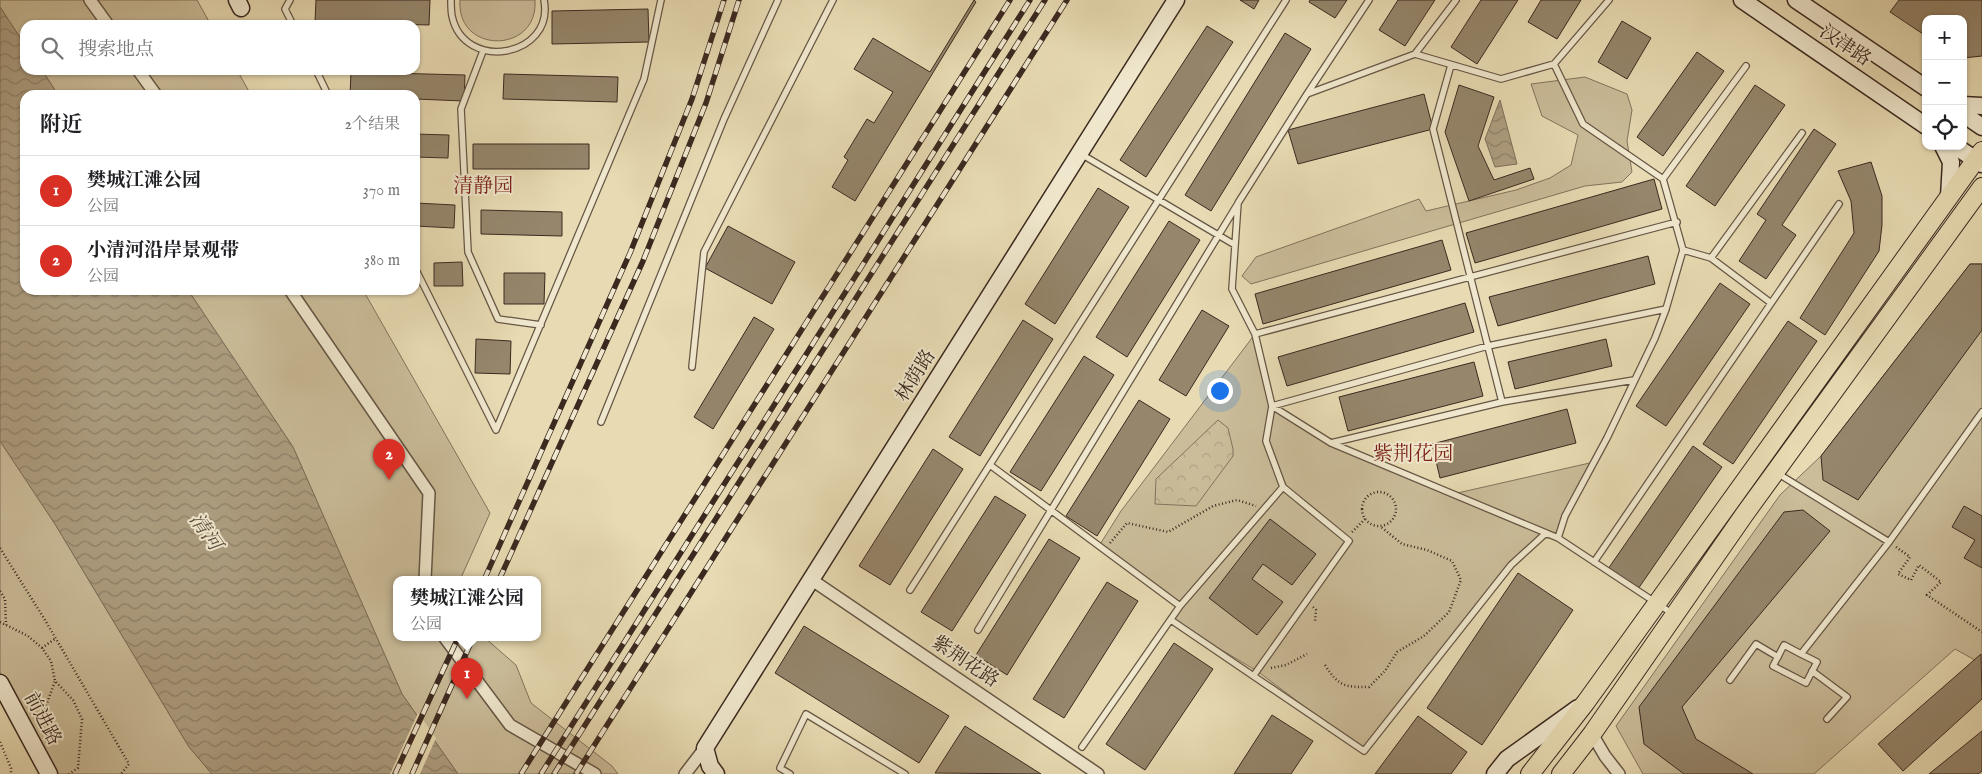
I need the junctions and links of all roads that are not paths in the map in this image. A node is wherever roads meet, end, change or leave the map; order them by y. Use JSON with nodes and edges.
{"nodes":[{"id":1,"x":90,"y":0,"type":"edge"},
{"id":2,"x":290,"y":0,"type":"edge"},
{"id":3,"x":451,"y":0,"type":"edge"},
{"id":4,"x":544,"y":0,"type":"edge"},
{"id":5,"x":660,"y":0,"type":"edge"},
{"id":6,"x":778,"y":0,"type":"edge"},
{"id":7,"x":833,"y":0,"type":"edge"},
{"id":8,"x":1176,"y":0,"type":"edge"},
{"id":9,"x":1286,"y":0,"type":"edge"},
{"id":10,"x":1369,"y":0,"type":"edge"},
{"id":11,"x":1456,"y":0,"type":"edge"},
{"id":12,"x":1609,"y":0,"type":"edge"},
{"id":13,"x":1742,"y":0,"type":"edge"},
{"id":14,"x":1796,"y":0,"type":"edge"},
{"id":15,"x":104,"y":20,"type":"edge"},
{"id":16,"x":291,"y":20,"type":"edge"},
{"id":17,"x":483,"y":50,"type":"junction"},
{"id":18,"x":1415,"y":54,"type":"junction"},
{"id":19,"x":1554,"y":64,"type":"junction"},
{"id":20,"x":1451,"y":65,"type":"junction"},
{"id":21,"x":1746,"y":66,"type":"dead end"},
{"id":22,"x":142,"y":75,"type":"edge"},
{"id":23,"x":318,"y":75,"type":"edge"},
{"id":24,"x":1922,"y":85,"type":"edge"},
{"id":25,"x":152,"y":90,"type":"edge"},
{"id":26,"x":326,"y":90,"type":"edge"},
{"id":27,"x":1307,"y":94,"type":"junction"},
{"id":28,"x":1967,"y":105,"type":"edge"},
{"id":29,"x":1982,"y":106,"type":"edge"},
{"id":30,"x":1967,"y":117,"type":"edge"},
{"id":31,"x":1922,"y":123,"type":"edge"},
{"id":32,"x":1982,"y":126,"type":"edge"},
{"id":33,"x":1802,"y":133,"type":"dead end"},
{"id":34,"x":1945,"y":150,"type":"edge"},
{"id":35,"x":1963,"y":150,"type":"edge"},
{"id":36,"x":1080,"y":153,"type":"junction"},
{"id":37,"x":1980,"y":159,"type":"edge"},
{"id":38,"x":1663,"y":179,"type":"junction"},
{"id":39,"x":1982,"y":187,"type":"edge"},
{"id":40,"x":1949,"y":198,"type":"junction"},
{"id":41,"x":1158,"y":200,"type":"junction"},
{"id":42,"x":1238,"y":203,"type":"junction"},
{"id":43,"x":1839,"y":204,"type":"dead end"},
{"id":44,"x":1982,"y":204,"type":"edge"},
{"id":45,"x":1964,"y":212,"type":"junction"},
{"id":46,"x":1677,"y":222,"type":"junction"},
{"id":47,"x":1219,"y":236,"type":"junction"},
{"id":48,"x":1235,"y":245,"type":"junction"},
{"id":49,"x":1683,"y":250,"type":"junction"},
{"id":50,"x":1711,"y":258,"type":"junction"},
{"id":51,"x":1470,"y":277,"type":"junction"},
{"id":52,"x":420,"y":278,"type":"edge"},
{"id":53,"x":293,"y":295,"type":"edge"},
{"id":54,"x":1771,"y":303,"type":"junction"},
{"id":55,"x":1666,"y":309,"type":"junction"},
{"id":56,"x":541,"y":325,"type":"junction"},
{"id":57,"x":1255,"y":334,"type":"junction"},
{"id":58,"x":1488,"y":346,"type":"junction"},
{"id":59,"x":692,"y":367,"type":"dead end"},
{"id":60,"x":1634,"y":380,"type":"junction"},
{"id":61,"x":1502,"y":402,"type":"junction"},
{"id":62,"x":1272,"y":406,"type":"junction"},
{"id":63,"x":1982,"y":412,"type":"edge"},
{"id":64,"x":601,"y":422,"type":"dead end"},
{"id":65,"x":1331,"y":443,"type":"junction"},
{"id":66,"x":990,"y":465,"type":"junction"},
{"id":67,"x":1775,"y":472,"type":"junction"},
{"id":68,"x":1283,"y":488,"type":"junction"},
{"id":69,"x":1051,"y":510,"type":"junction"},
{"id":70,"x":1546,"y":533,"type":"junction"},
{"id":71,"x":1558,"y":538,"type":"junction"},
{"id":72,"x":1889,"y":542,"type":"junction"},
{"id":73,"x":1594,"y":562,"type":"junction"},
{"id":74,"x":425,"y":576,"type":"edge"},
{"id":75,"x":812,"y":580,"type":"junction"},
{"id":76,"x":910,"y":590,"type":"dead end"},
{"id":77,"x":1657,"y":603,"type":"junction"},
{"id":78,"x":1180,"y":606,"type":"junction"},
{"id":79,"x":1675,"y":616,"type":"junction"},
{"id":80,"x":1171,"y":620,"type":"junction"},
{"id":81,"x":978,"y":630,"type":"dead end"},
{"id":82,"x":447,"y":641,"type":"edge"},
{"id":83,"x":1801,"y":654,"type":"junction"},
{"id":84,"x":1778,"y":657,"type":"junction"},
{"id":85,"x":1812,"y":671,"type":"junction"},
{"id":86,"x":1255,"y":673,"type":"junction"},
{"id":87,"x":1730,"y":680,"type":"dead end"},
{"id":88,"x":0,"y":683,"type":"edge"},
{"id":89,"x":1586,"y":702,"type":"junction"},
{"id":90,"x":1827,"y":719,"type":"dead end"},
{"id":91,"x":1592,"y":734,"type":"junction"},
{"id":92,"x":1082,"y":747,"type":"dead end"},
{"id":93,"x":706,"y":748,"type":"junction"},
{"id":94,"x":49,"y":774,"type":"edge"},
{"id":95,"x":595,"y":774,"type":"edge"},
{"id":96,"x":685,"y":774,"type":"edge"},
{"id":97,"x":716,"y":774,"type":"edge"},
{"id":98,"x":790,"y":774,"type":"edge"},
{"id":99,"x":905,"y":774,"type":"edge"},
{"id":100,"x":1098,"y":774,"type":"edge"},
{"id":101,"x":1496,"y":774,"type":"edge"},
{"id":102,"x":1530,"y":774,"type":"edge"},
{"id":103,"x":1561,"y":774,"type":"edge"},
{"id":104,"x":1571,"y":774,"type":"edge"},
{"id":105,"x":1619,"y":774,"type":"edge"}],
"edges":[{"from":1,"to":15,"type":"street"},
{"from":2,"to":16,"type":"lane"},
{"from":3,"to":17,"type":"lane"},
{"from":4,"to":17,"type":"lane"},
{"from":5,"to":56,"type":"lane"},
{"from":6,"to":64,"type":"lane"},
{"from":7,"to":59,"type":"lane"},
{"from":8,"to":36,"type":"street","name":"林荫路"},
{"from":9,"to":41,"type":"lane"},
{"from":10,"to":27,"type":"lane"},
{"from":11,"to":18,"type":"lane"},
{"from":12,"to":19,"type":"lane"},
{"from":13,"to":31,"type":"street","name":"汉津路"},
{"from":14,"to":24,"type":"street","name":"汉津路"},
{"from":17,"to":56,"type":"lane"},
{"from":18,"to":20,"type":"lane"},
{"from":18,"to":27,"type":"lane"},
{"from":19,"to":20,"type":"lane"},
{"from":19,"to":38,"type":"lane"},
{"from":20,"to":51,"type":"lane"},
{"from":21,"to":38,"type":"lane"},
{"from":22,"to":25,"type":"street"},
{"from":23,"to":26,"type":"lane"},
{"from":27,"to":42,"type":"lane"},
{"from":28,"to":29,"type":"street"},
{"from":30,"to":32,"type":"street"},
{"from":33,"to":50,"type":"lane"},
{"from":34,"to":40,"type":"street"},
{"from":35,"to":37,"type":"street"},
{"from":36,"to":41,"type":"lane"},
{"from":36,"to":75,"type":"street","name":"林荫路"},
{"from":37,"to":40,"type":"main road"},
{"from":38,"to":46,"type":"lane"},
{"from":39,"to":45,"type":"main road"},
{"from":40,"to":77,"type":"main road"},
{"from":41,"to":47,"type":"lane"},
{"from":41,"to":66,"type":"lane"},
{"from":42,"to":47,"type":"lane"},
{"from":42,"to":48,"type":"lane"},
{"from":43,"to":54,"type":"lane"},
{"from":44,"to":45,"type":"street"},
{"from":45,"to":67,"type":"main road"},
{"from":46,"to":49,"type":"lane"},
{"from":46,"to":51,"type":"lane"},
{"from":47,"to":48,"type":"lane"},
{"from":47,"to":69,"type":"lane"},
{"from":48,"to":57,"type":"lane"},
{"from":49,"to":50,"type":"lane"},
{"from":49,"to":55,"type":"lane"},
{"from":50,"to":54,"type":"lane"},
{"from":51,"to":57,"type":"lane"},
{"from":51,"to":58,"type":"lane"},
{"from":52,"to":56,"type":"lane"},
{"from":53,"to":74,"type":"street"},
{"from":54,"to":73,"type":"lane"},
{"from":55,"to":58,"type":"lane"},
{"from":55,"to":60,"type":"lane"},
{"from":57,"to":62,"type":"lane"},
{"from":58,"to":61,"type":"lane"},
{"from":58,"to":62,"type":"lane"},
{"from":60,"to":61,"type":"lane"},
{"from":60,"to":71,"type":"lane"},
{"from":61,"to":65,"type":"lane"},
{"from":62,"to":65,"type":"lane"},
{"from":62,"to":68,"type":"lane"},
{"from":63,"to":72,"type":"lane"},
{"from":65,"to":70,"type":"lane"},
{"from":66,"to":69,"type":"lane"},
{"from":66,"to":76,"type":"lane"},
{"from":67,"to":72,"type":"lane"},
{"from":67,"to":79,"type":"main road"},
{"from":68,"to":78,"type":"lane"},
{"from":68,"to":86,"type":"lane"},
{"from":69,"to":78,"type":"lane"},
{"from":69,"to":81,"type":"lane"},
{"from":70,"to":71,"type":"lane"},
{"from":70,"to":86,"type":"lane"},
{"from":71,"to":73,"type":"lane"},
{"from":72,"to":83,"type":"lane"},
{"from":73,"to":77,"type":"lane"},
{"from":75,"to":93,"type":"street","name":"林荫路"},
{"from":75,"to":100,"type":"street","name":"紫荆花路"},
{"from":77,"to":79,"type":"lane"},
{"from":77,"to":89,"type":"main road"},
{"from":78,"to":80,"type":"lane"},
{"from":79,"to":91,"type":"main road"},
{"from":80,"to":86,"type":"lane"},
{"from":80,"to":92,"type":"lane"},
{"from":82,"to":95,"type":"street"},
{"from":83,"to":84,"type":"lane"},
{"from":83,"to":85,"type":"lane"},
{"from":84,"to":85,"type":"lane"},
{"from":84,"to":87,"type":"lane"},
{"from":85,"to":90,"type":"lane"},
{"from":88,"to":94,"type":"street","name":"前进路"},
{"from":89,"to":101,"type":"street"},
{"from":89,"to":102,"type":"main road"},
{"from":91,"to":103,"type":"main road"},
{"from":91,"to":104,"type":"street"},
{"from":91,"to":105,"type":"street"},
{"from":93,"to":96,"type":"street"},
{"from":93,"to":97,"type":"street"},
{"from":98,"to":99,"type":"lane"}]}
